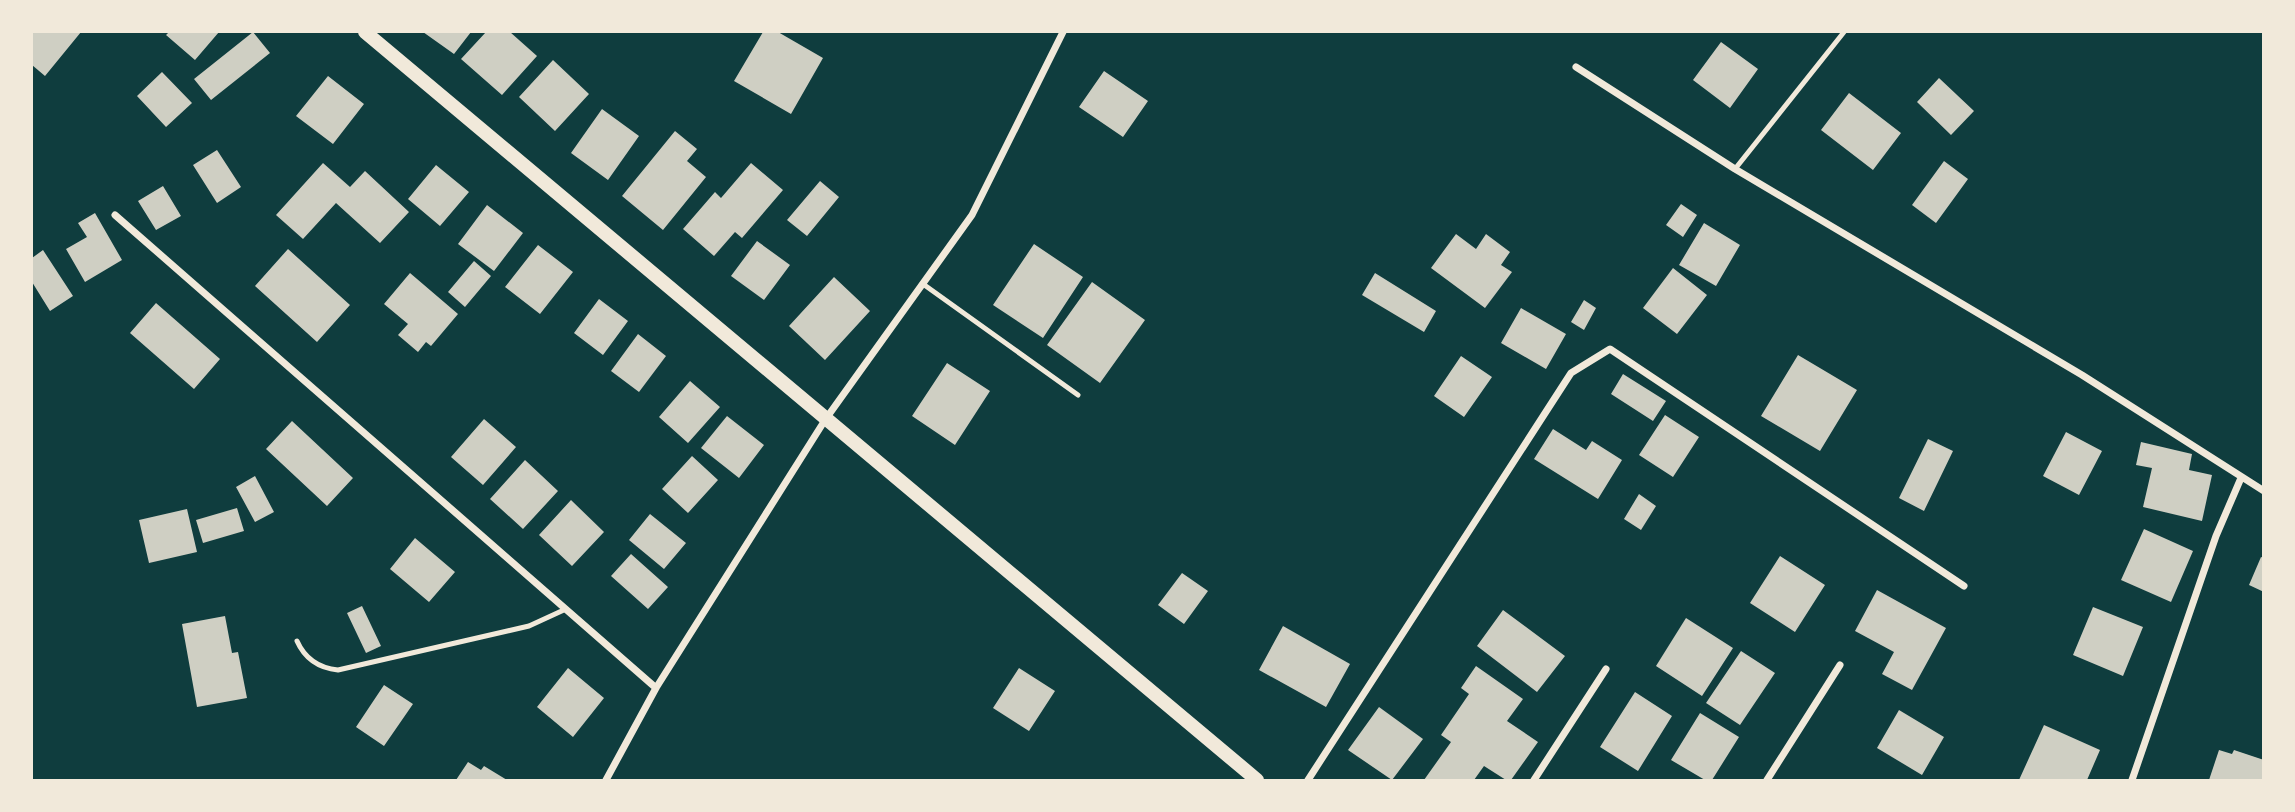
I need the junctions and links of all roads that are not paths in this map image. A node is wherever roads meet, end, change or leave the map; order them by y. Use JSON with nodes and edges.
{"nodes":[{"id":1,"x":365,"y":32,"type":"edge"},
{"id":2,"x":1063,"y":32,"type":"edge"},
{"id":3,"x":1844,"y":32,"type":"edge"},
{"id":4,"x":1576,"y":67,"type":"dead end"},
{"id":5,"x":1735,"y":169,"type":"junction"},
{"id":6,"x":115,"y":215,"type":"dead end"},
{"id":7,"x":923,"y":284,"type":"junction"},
{"id":8,"x":1078,"y":395,"type":"dead end"},
{"id":9,"x":825,"y":420,"type":"junction"},
{"id":10,"x":2241,"y":478,"type":"junction"},
{"id":11,"x":2263,"y":491,"type":"edge"},
{"id":12,"x":1964,"y":586,"type":"dead end"},
{"id":13,"x":566,"y":609,"type":"junction"},
{"id":14,"x":296,"y":641,"type":"dead end"},
{"id":15,"x":1840,"y":665,"type":"dead end"},
{"id":16,"x":1606,"y":669,"type":"dead end"},
{"id":17,"x":656,"y":688,"type":"junction"},
{"id":18,"x":606,"y":780,"type":"edge"},
{"id":19,"x":1257,"y":780,"type":"edge"},
{"id":20,"x":1308,"y":780,"type":"edge"},
{"id":21,"x":1534,"y":780,"type":"edge"},
{"id":22,"x":1767,"y":780,"type":"edge"},
{"id":23,"x":2132,"y":780,"type":"edge"}],
"edges":[{"from":1,"to":9,"type":"main road"},
{"from":2,"to":7,"type":"street"},
{"from":3,"to":5,"type":"lane"},
{"from":4,"to":5,"type":"street"},
{"from":5,"to":10,"type":"street"},
{"from":6,"to":13,"type":"street"},
{"from":7,"to":8,"type":"lane"},
{"from":7,"to":9,"type":"street"},
{"from":9,"to":17,"type":"street"},
{"from":9,"to":19,"type":"main road"},
{"from":10,"to":11,"type":"street"},
{"from":10,"to":23,"type":"street"},
{"from":12,"to":20,"type":"street"},
{"from":13,"to":14,"type":"lane"},
{"from":13,"to":17,"type":"street"},
{"from":15,"to":22,"type":"street"},
{"from":16,"to":21,"type":"street"},
{"from":17,"to":18,"type":"street"}]}
